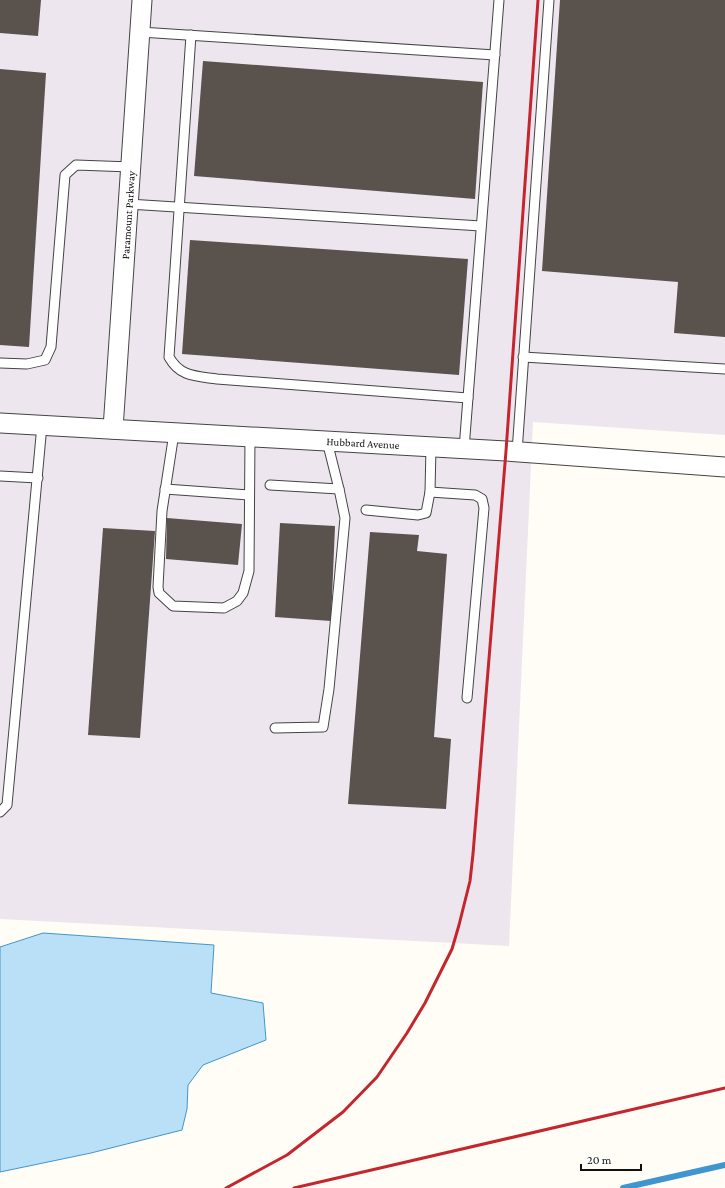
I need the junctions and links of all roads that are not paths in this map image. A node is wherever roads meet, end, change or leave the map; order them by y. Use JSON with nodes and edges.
{"nodes":[{"id":1,"x":142,"y":0,"type":"edge"},
{"id":2,"x":499,"y":0,"type":"edge"},
{"id":3,"x":549,"y":0,"type":"edge"},
{"id":4,"x":140,"y":32,"type":"junction"},
{"id":5,"x":191,"y":35,"type":"junction"},
{"id":6,"x":495,"y":55,"type":"junction"},
{"id":7,"x":131,"y":167,"type":"junction"},
{"id":8,"x":128,"y":204,"type":"junction"},
{"id":9,"x":179,"y":207,"type":"junction"},
{"id":10,"x":481,"y":226,"type":"junction"},
{"id":11,"x":523,"y":357,"type":"junction"},
{"id":12,"x":0,"y":363,"type":"edge"},
{"id":13,"x":725,"y":369,"type":"edge"},
{"id":14,"x":468,"y":398,"type":"junction"},
{"id":15,"x":0,"y":423,"type":"edge"},
{"id":16,"x":42,"y":425,"type":"junction"},
{"id":17,"x":113,"y":429,"type":"junction"},
{"id":18,"x":174,"y":433,"type":"junction"},
{"id":19,"x":250,"y":437,"type":"junction"},
{"id":20,"x":327,"y":441,"type":"junction"},
{"id":21,"x":431,"y":447,"type":"junction"},
{"id":22,"x":464,"y":449,"type":"junction"},
{"id":23,"x":517,"y":452,"type":"junction"},
{"id":24,"x":725,"y":468,"type":"edge"},
{"id":25,"x":0,"y":476,"type":"edge"},
{"id":26,"x":38,"y":478,"type":"junction"},
{"id":27,"x":270,"y":485,"type":"dead end"},
{"id":28,"x":165,"y":489,"type":"junction"},
{"id":29,"x":339,"y":489,"type":"junction"},
{"id":30,"x":430,"y":492,"type":"junction"},
{"id":31,"x":249,"y":495,"type":"junction"},
{"id":32,"x":366,"y":510,"type":"dead end"},
{"id":33,"x":467,"y":698,"type":"dead end"},
{"id":34,"x":275,"y":728,"type":"dead end"},
{"id":35,"x":0,"y":812,"type":"edge"}],
"edges":[{"from":1,"to":4,"type":"street","name":"Paramount Parkway"},
{"from":2,"to":6,"type":"lane"},
{"from":3,"to":11,"type":"lane"},
{"from":4,"to":5,"type":"lane"},
{"from":4,"to":7,"type":"street","name":"Paramount Parkway"},
{"from":5,"to":6,"type":"lane"},
{"from":5,"to":9,"type":"lane"},
{"from":6,"to":10,"type":"lane"},
{"from":7,"to":8,"type":"street","name":"Paramount Parkway"},
{"from":7,"to":12,"type":"lane"},
{"from":8,"to":9,"type":"lane"},
{"from":8,"to":17,"type":"street","name":"Paramount Parkway"},
{"from":9,"to":10,"type":"lane"},
{"from":9,"to":14,"type":"lane"},
{"from":10,"to":14,"type":"lane"},
{"from":11,"to":13,"type":"lane"},
{"from":11,"to":23,"type":"lane"},
{"from":14,"to":22,"type":"lane"},
{"from":15,"to":16,"type":"street","name":"Hubbard Avenue"},
{"from":16,"to":17,"type":"street","name":"Hubbard Avenue"},
{"from":16,"to":26,"type":"lane"},
{"from":17,"to":18,"type":"street","name":"Hubbard Avenue"},
{"from":18,"to":19,"type":"street","name":"Hubbard Avenue"},
{"from":18,"to":28,"type":"lane"},
{"from":19,"to":20,"type":"street","name":"Hubbard Avenue"},
{"from":19,"to":31,"type":"lane"},
{"from":20,"to":21,"type":"street","name":"Hubbard Avenue"},
{"from":20,"to":29,"type":"lane"},
{"from":21,"to":22,"type":"street","name":"Hubbard Avenue"},
{"from":21,"to":30,"type":"lane"},
{"from":22,"to":23,"type":"street","name":"Hubbard Avenue"},
{"from":23,"to":24,"type":"street","name":"Hubbard Avenue"},
{"from":25,"to":26,"type":"lane"},
{"from":26,"to":35,"type":"lane"},
{"from":27,"to":29,"type":"lane"},
{"from":28,"to":31,"type":"lane"},
{"from":28,"to":31,"type":"lane"},
{"from":29,"to":34,"type":"lane"},
{"from":30,"to":32,"type":"lane"},
{"from":30,"to":33,"type":"lane"}]}
